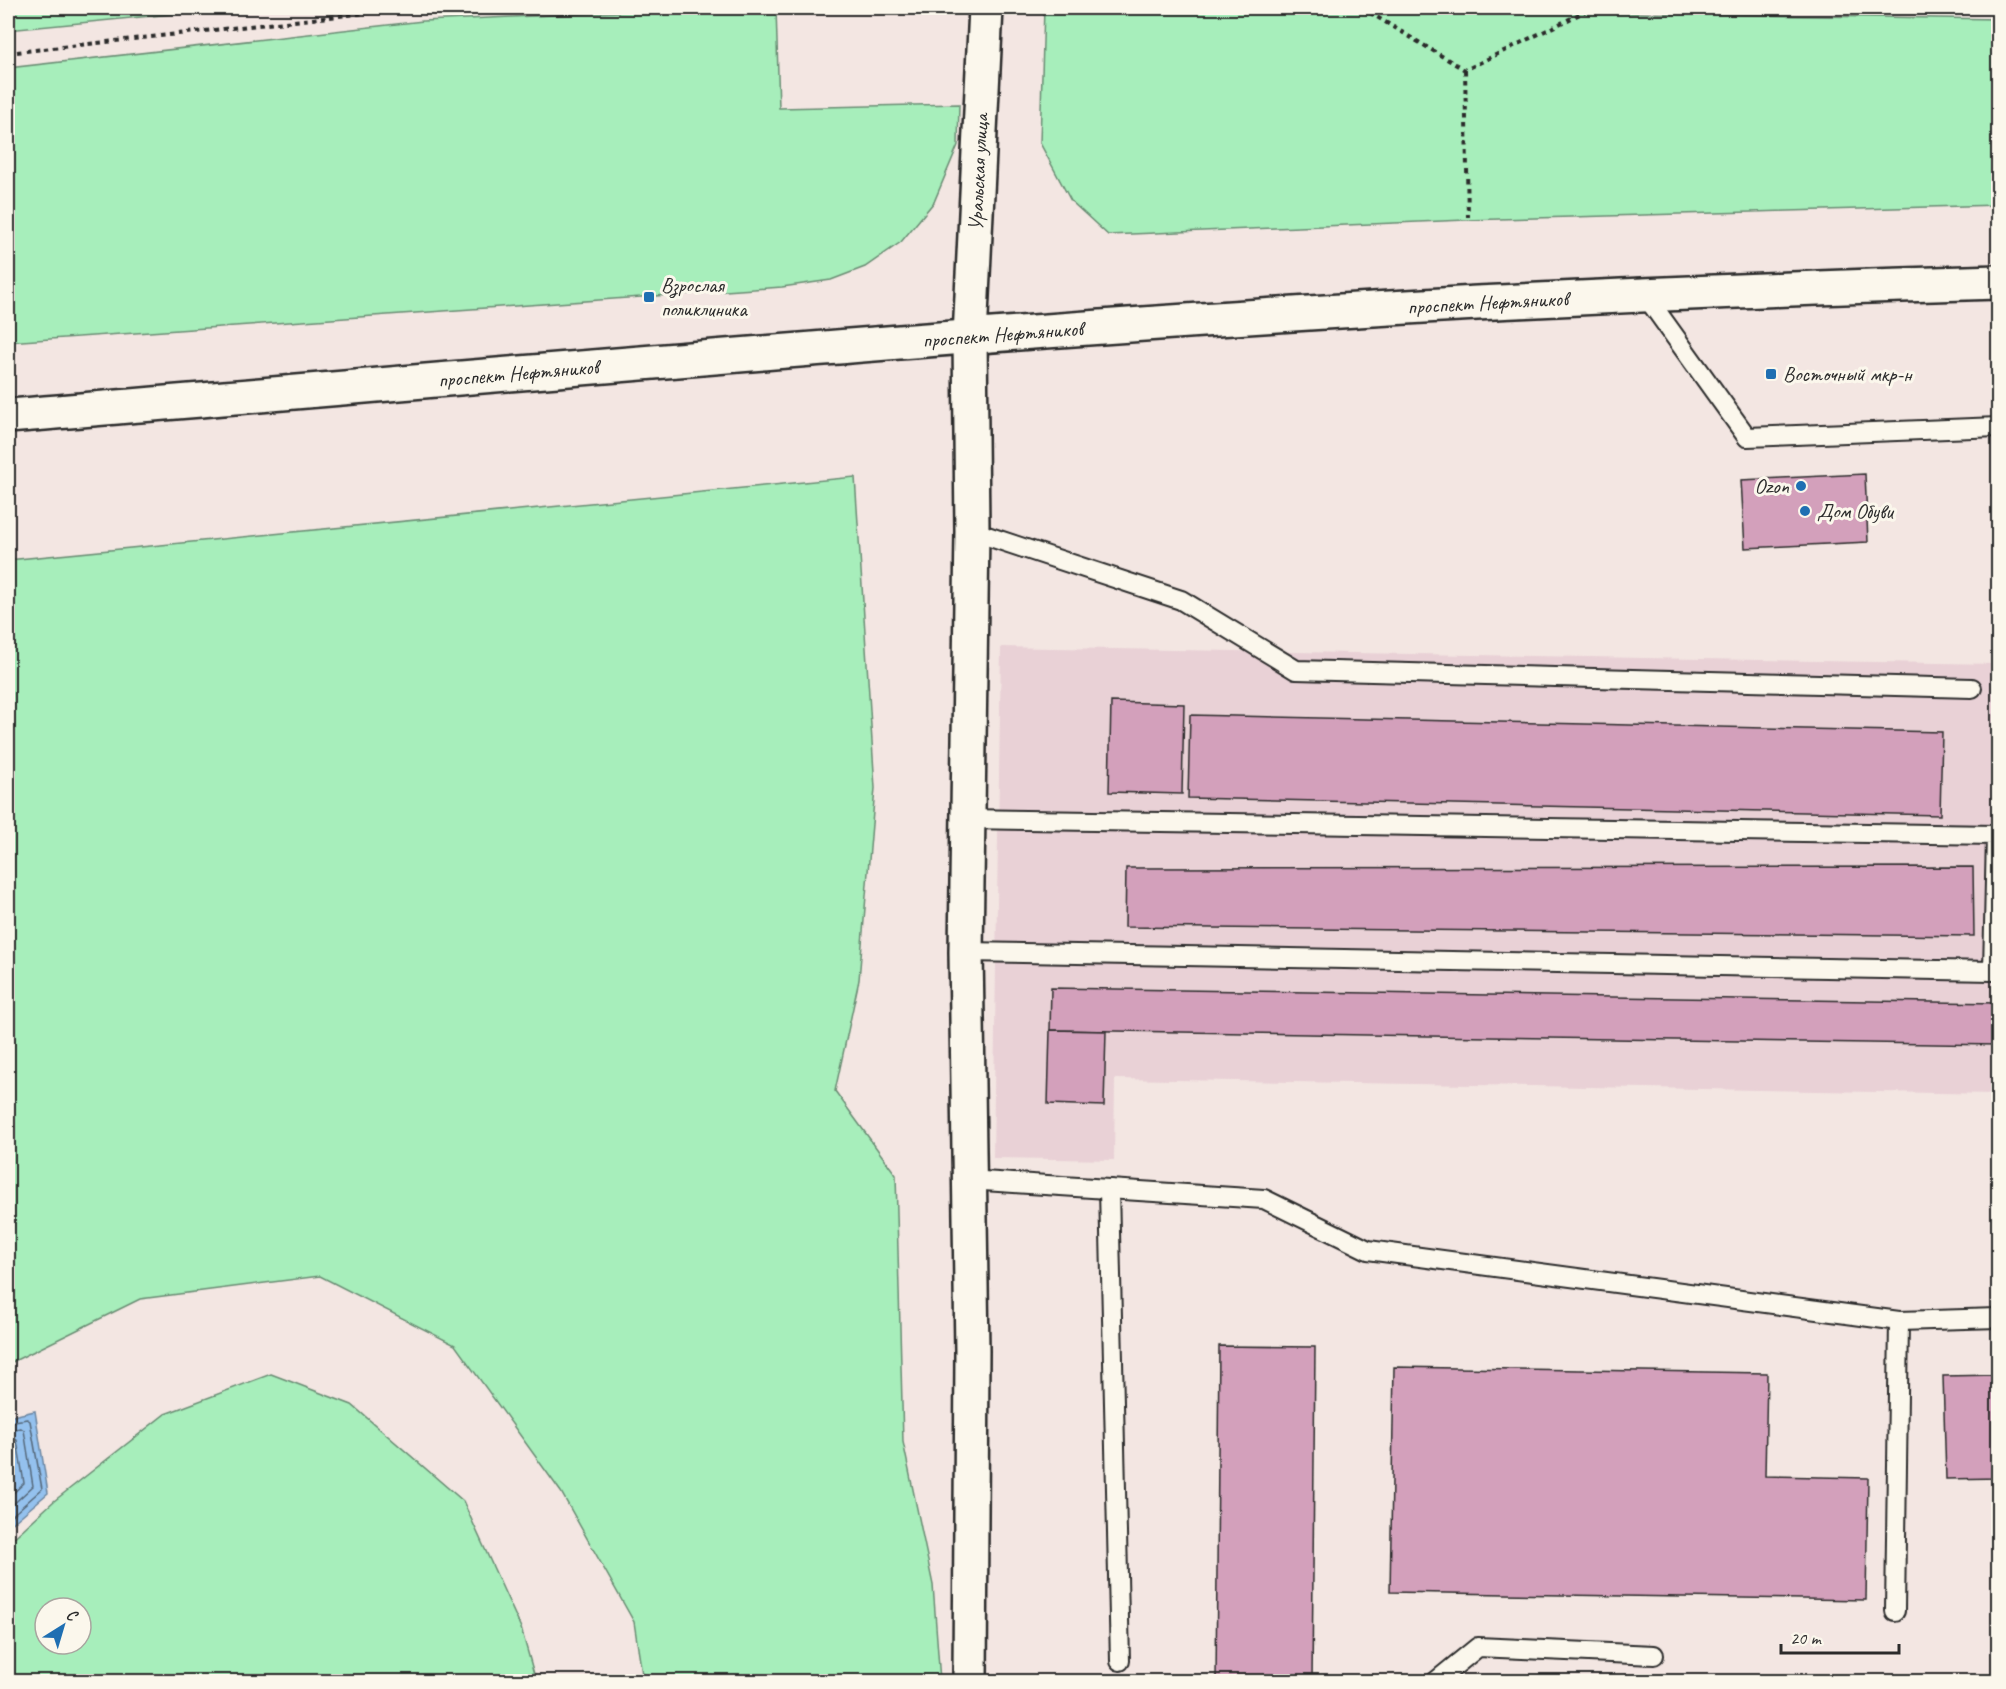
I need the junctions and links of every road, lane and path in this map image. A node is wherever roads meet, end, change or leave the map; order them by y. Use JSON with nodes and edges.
{"nodes":[{"id":1,"x":411,"y":8,"type":"edge"},
{"id":2,"x":986,"y":8,"type":"edge"},
{"id":3,"x":1362,"y":8,"type":"edge"},
{"id":4,"x":1592,"y":8,"type":"edge"},
{"id":5,"x":8,"y":53,"type":"edge"},
{"id":6,"x":1465,"y":70,"type":"junction"},
{"id":7,"x":1468,"y":217,"type":"dead end"},
{"id":8,"x":1998,"y":282,"type":"edge"},
{"id":9,"x":1645,"y":295,"type":"junction"},
{"id":10,"x":970,"y":337,"type":"junction"},
{"id":11,"x":8,"y":416,"type":"edge"},
{"id":12,"x":1998,"y":427,"type":"edge"},
{"id":13,"x":972,"y":531,"type":"junction"},
{"id":14,"x":1972,"y":688,"type":"dead end"},
{"id":15,"x":967,"y":819,"type":"junction"},
{"id":16,"x":966,"y":952,"type":"junction"},
{"id":17,"x":968,"y":1180,"type":"junction"},
{"id":18,"x":1109,"y":1189,"type":"junction"},
{"id":19,"x":1998,"y":1318,"type":"edge"},
{"id":20,"x":1899,"y":1321,"type":"junction"},
{"id":21,"x":1895,"y":1611,"type":"dead end"},
{"id":22,"x":1654,"y":1655,"type":"dead end"},
{"id":23,"x":1120,"y":1661,"type":"dead end"},
{"id":24,"x":970,"y":1682,"type":"edge"},
{"id":25,"x":1435,"y":1682,"type":"edge"}],
"edges":[{"from":1,"to":5,"type":"path"},
{"from":2,"to":10,"type":"main road","name":"Уральская улица"},
{"from":3,"to":6,"type":"path"},
{"from":4,"to":6,"type":"path"},
{"from":6,"to":7,"type":"path"},
{"from":8,"to":9,"type":"main road","name":"проспект Нефтяников"},
{"from":9,"to":10,"type":"main road","name":"проспект Нефтяников"},
{"from":9,"to":12,"type":"lane"},
{"from":10,"to":11,"type":"main road","name":"проспект Нефтяников"},
{"from":10,"to":13,"type":"main road","name":"Уральская улица"},
{"from":13,"to":14,"type":"lane"},
{"from":13,"to":15,"type":"main road","name":"Уральская улица"},
{"from":15,"to":16,"type":"main road","name":"Уральская улица"},
{"from":15,"to":16,"type":"lane"},
{"from":16,"to":17,"type":"main road","name":"Уральская улица"},
{"from":17,"to":18,"type":"lane"},
{"from":17,"to":24,"type":"main road","name":"Уральская улица"},
{"from":18,"to":20,"type":"lane"},
{"from":18,"to":23,"type":"lane"},
{"from":19,"to":20,"type":"lane"},
{"from":20,"to":21,"type":"lane"},
{"from":22,"to":25,"type":"lane"}]}
